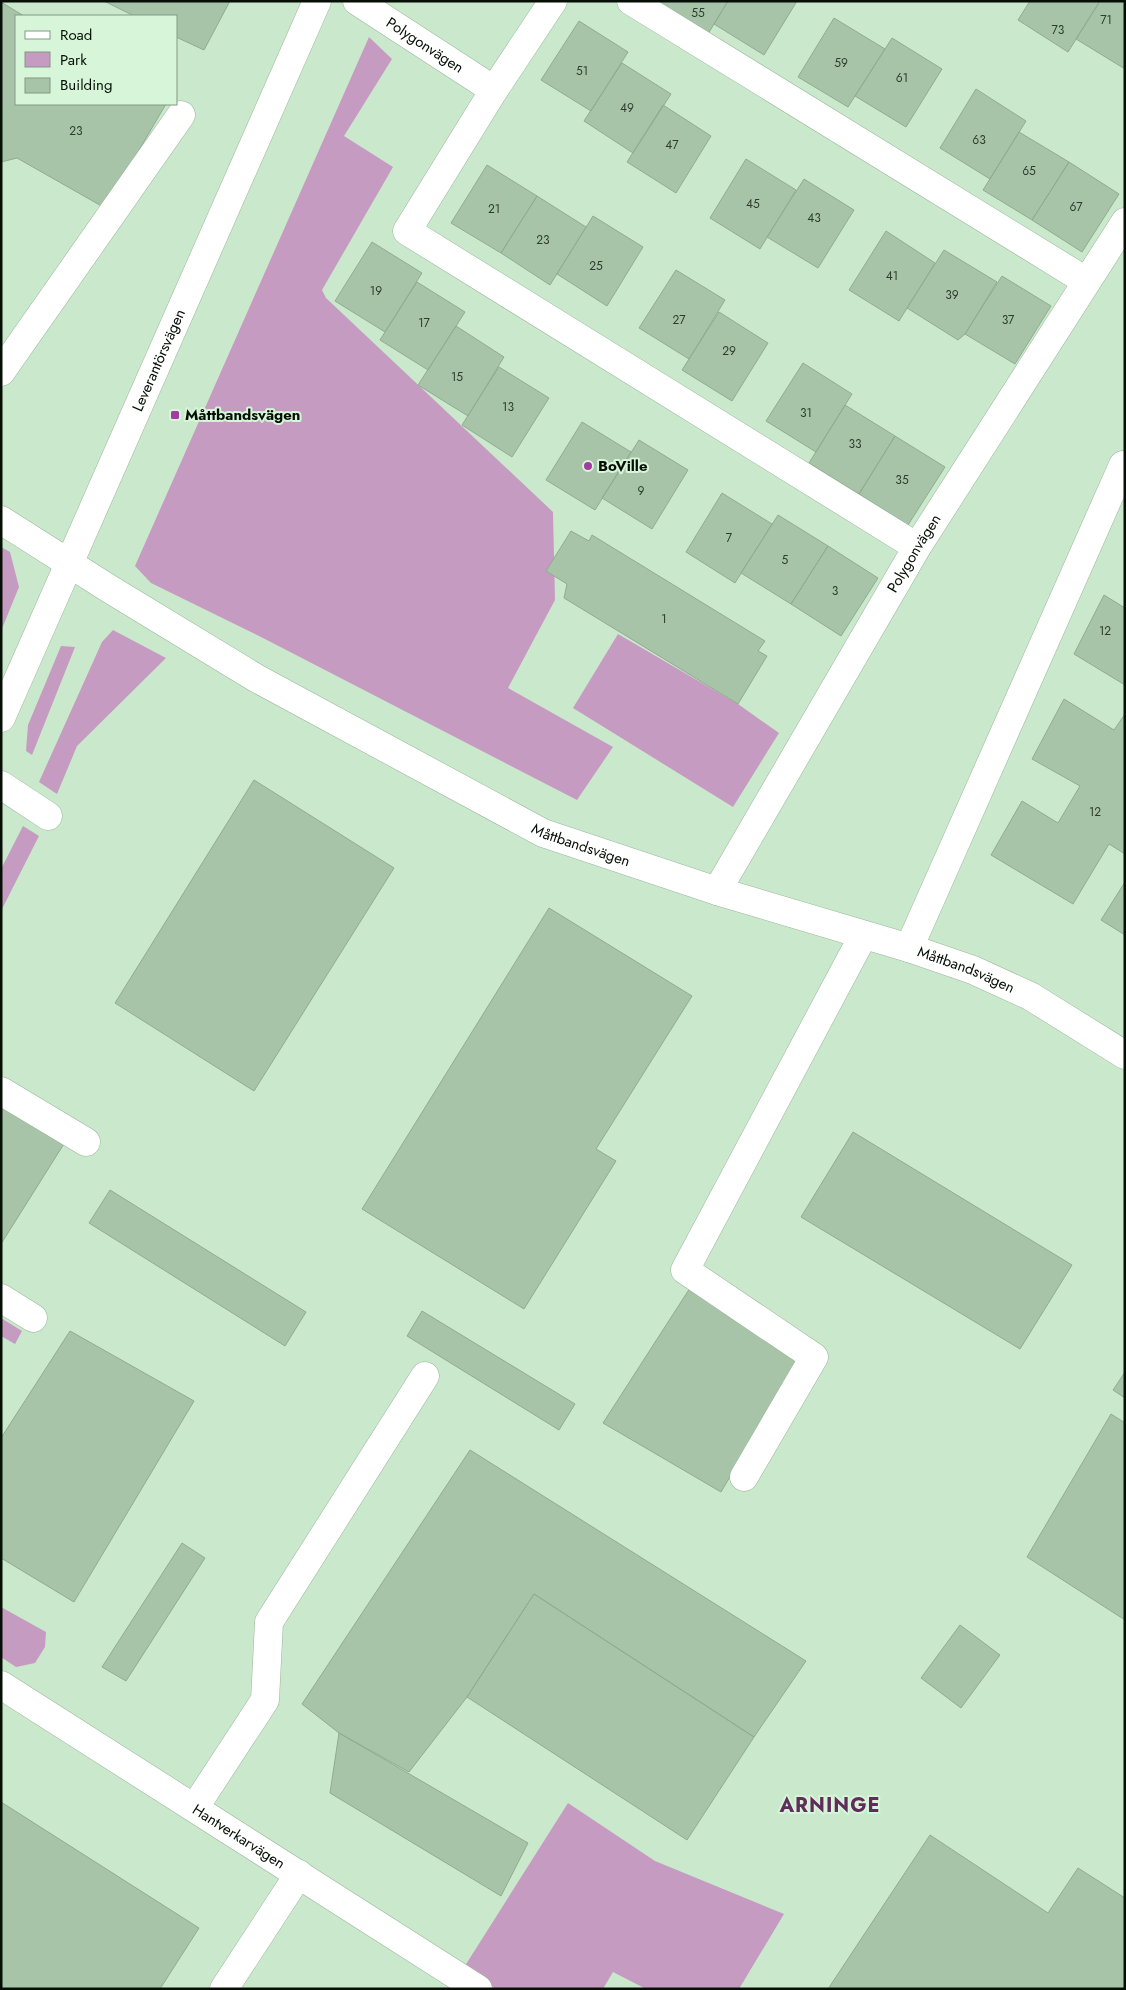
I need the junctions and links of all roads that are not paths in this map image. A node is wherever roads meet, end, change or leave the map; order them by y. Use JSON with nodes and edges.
{"nodes":[{"id":1,"x":317,"y":1,"type":"edge"},
{"id":2,"x":357,"y":1,"type":"edge"},
{"id":3,"x":554,"y":1,"type":"edge"},
{"id":4,"x":631,"y":1,"type":"edge"},
{"id":5,"x":494,"y":90,"type":"junction"},
{"id":6,"x":181,"y":115,"type":"dead end"},
{"id":7,"x":1125,"y":222,"type":"edge"},
{"id":8,"x":1086,"y":281,"type":"junction"},
{"id":9,"x":1,"y":372,"type":"edge"},
{"id":10,"x":1125,"y":466,"type":"edge"},
{"id":11,"x":1,"y":520,"type":"edge"},
{"id":12,"x":917,"y":547,"type":"junction"},
{"id":13,"x":68,"y":562,"type":"junction"},
{"id":14,"x":1,"y":718,"type":"edge"},
{"id":15,"x":1,"y":785,"type":"edge"},
{"id":16,"x":48,"y":816,"type":"dead end"},
{"id":17,"x":717,"y":891,"type":"junction"},
{"id":18,"x":863,"y":936,"type":"junction"},
{"id":19,"x":908,"y":948,"type":"junction"},
{"id":20,"x":1125,"y":1055,"type":"edge"},
{"id":21,"x":1,"y":1091,"type":"edge"},
{"id":22,"x":86,"y":1142,"type":"dead end"},
{"id":23,"x":1,"y":1298,"type":"edge"},
{"id":24,"x":33,"y":1318,"type":"dead end"},
{"id":25,"x":425,"y":1376,"type":"dead end"},
{"id":26,"x":744,"y":1477,"type":"dead end"},
{"id":27,"x":1,"y":1685,"type":"edge"},
{"id":28,"x":195,"y":1807,"type":"junction"},
{"id":29,"x":299,"y":1874,"type":"junction"},
{"id":30,"x":224,"y":1989,"type":"edge"},
{"id":31,"x":478,"y":1989,"type":"edge"}],
"edges":[{"from":1,"to":13,"type":"street","name":"Leverantörsvägen"},
{"from":2,"to":5,"type":"street","name":"Polygonvägen"},
{"from":3,"to":5,"type":"street"},
{"from":4,"to":8,"type":"street"},
{"from":5,"to":12,"type":"street"},
{"from":6,"to":9,"type":"street"},
{"from":7,"to":8,"type":"street","name":"Polygonvägen"},
{"from":8,"to":12,"type":"street","name":"Polygonvägen"},
{"from":10,"to":19,"type":"street"},
{"from":11,"to":13,"type":"street","name":"Måttbandsvägen"},
{"from":12,"to":17,"type":"street","name":"Polygonvägen"},
{"from":13,"to":14,"type":"street","name":"Leverantörsvägen"},
{"from":13,"to":17,"type":"street","name":"Måttbandsvägen"},
{"from":15,"to":16,"type":"street"},
{"from":17,"to":18,"type":"street","name":"Måttbandsvägen"},
{"from":18,"to":19,"type":"street","name":"Måttbandsvägen"},
{"from":18,"to":26,"type":"street"},
{"from":19,"to":20,"type":"street","name":"Måttbandsvägen"},
{"from":21,"to":22,"type":"street"},
{"from":23,"to":24,"type":"street"},
{"from":25,"to":28,"type":"street"},
{"from":27,"to":28,"type":"street","name":"Hantverkarvägen"},
{"from":28,"to":29,"type":"street","name":"Hantverkarvägen"},
{"from":29,"to":30,"type":"street"},
{"from":29,"to":31,"type":"street","name":"Hantverkarvägen"}]}
